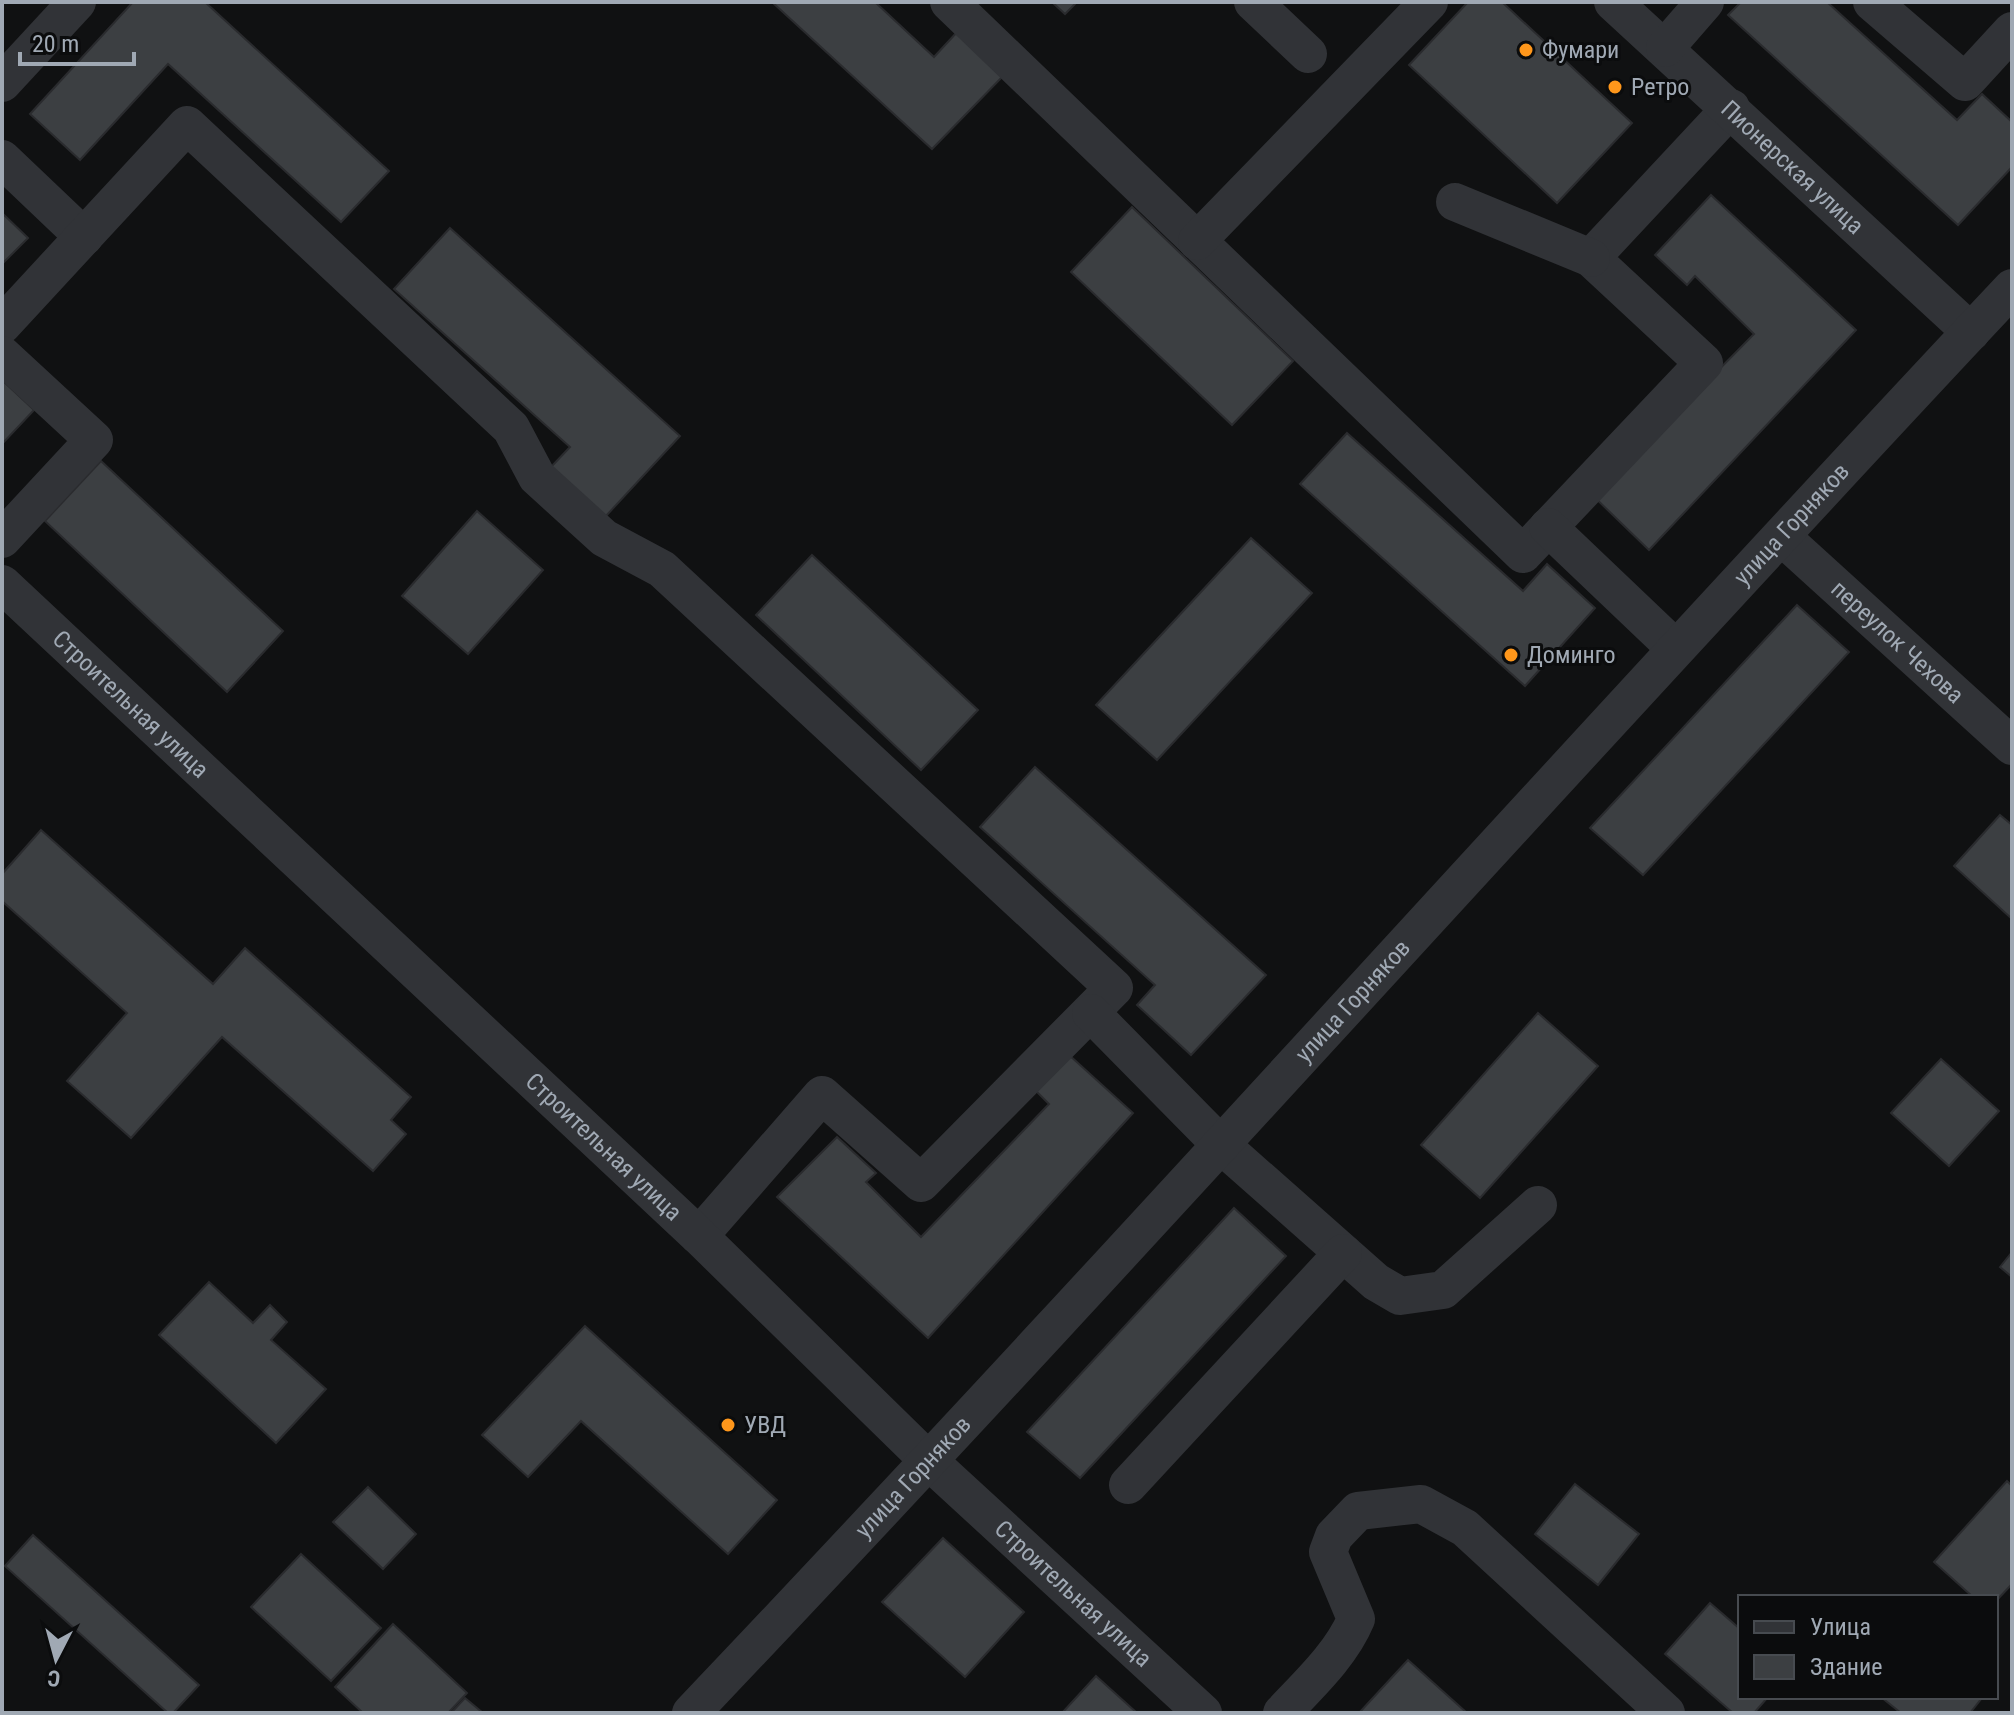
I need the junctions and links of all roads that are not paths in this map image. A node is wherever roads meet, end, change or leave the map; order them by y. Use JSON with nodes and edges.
{"nodes":[{"id":1,"x":77,"y":2,"type":"edge"},
{"id":2,"x":949,"y":2,"type":"edge"},
{"id":3,"x":1253,"y":2,"type":"edge"},
{"id":4,"x":1429,"y":2,"type":"edge"},
{"id":5,"x":1613,"y":2,"type":"edge"},
{"id":6,"x":1705,"y":2,"type":"edge"},
{"id":7,"x":1872,"y":2,"type":"edge"},
{"id":8,"x":1665,"y":48,"type":"junction"},
{"id":9,"x":2006,"y":50,"type":"edge"},
{"id":10,"x":1308,"y":54,"type":"dead end"},
{"id":11,"x":2,"y":83,"type":"edge"},
{"id":12,"x":1731,"y":108,"type":"junction"},
{"id":13,"x":2,"y":159,"type":"edge"},
{"id":14,"x":1455,"y":202,"type":"dead end"},
{"id":15,"x":84,"y":237,"type":"junction"},
{"id":16,"x":1197,"y":241,"type":"junction"},
{"id":17,"x":1591,"y":258,"type":"junction"},
{"id":18,"x":2012,"y":288,"type":"edge"},
{"id":19,"x":2,"y":325,"type":"edge"},
{"id":20,"x":1971,"y":332,"type":"junction"},
{"id":21,"x":2,"y":355,"type":"edge"},
{"id":22,"x":1548,"y":527,"type":"junction"},
{"id":23,"x":1782,"y":537,"type":"junction"},
{"id":24,"x":2,"y":539,"type":"edge"},
{"id":25,"x":2,"y":584,"type":"edge"},
{"id":26,"x":1675,"y":648,"type":"junction"},
{"id":27,"x":2012,"y":746,"type":"edge"},
{"id":28,"x":1091,"y":1013,"type":"junction"},
{"id":29,"x":1220,"y":1144,"type":"junction"},
{"id":30,"x":1538,"y":1205,"type":"dead end"},
{"id":31,"x":699,"y":1236,"type":"junction"},
{"id":32,"x":1343,"y":1253,"type":"junction"},
{"id":33,"x":930,"y":1462,"type":"junction"},
{"id":34,"x":1128,"y":1485,"type":"dead end"},
{"id":35,"x":691,"y":1713,"type":"edge"},
{"id":36,"x":1203,"y":1713,"type":"edge"},
{"id":37,"x":1282,"y":1713,"type":"edge"},
{"id":38,"x":1666,"y":1713,"type":"edge"}],
"edges":[{"from":1,"to":11,"type":"street"},
{"from":2,"to":16,"type":"street"},
{"from":3,"to":10,"type":"street"},
{"from":4,"to":16,"type":"street"},
{"from":5,"to":8,"type":"street","name":"Пионерская улица"},
{"from":6,"to":8,"type":"street"},
{"from":7,"to":9,"type":"street"},
{"from":8,"to":12,"type":"street","name":"Пионерская улица"},
{"from":12,"to":17,"type":"street"},
{"from":12,"to":20,"type":"street","name":"Пионерская улица"},
{"from":13,"to":15,"type":"street"},
{"from":14,"to":17,"type":"street"},
{"from":15,"to":19,"type":"street"},
{"from":15,"to":28,"type":"street"},
{"from":16,"to":22,"type":"street"},
{"from":17,"to":22,"type":"street"},
{"from":18,"to":20,"type":"street","name":"улица Горняков"},
{"from":20,"to":23,"type":"street","name":"улица Горняков"},
{"from":21,"to":24,"type":"street"},
{"from":22,"to":26,"type":"street"},
{"from":23,"to":26,"type":"street","name":"улица Горняков"},
{"from":23,"to":27,"type":"street","name":"переулок Чехова"},
{"from":25,"to":31,"type":"street","name":"Строительная улица"},
{"from":26,"to":29,"type":"street","name":"улица Горняков"},
{"from":28,"to":29,"type":"street"},
{"from":28,"to":31,"type":"street"},
{"from":29,"to":32,"type":"street"},
{"from":29,"to":33,"type":"street","name":"улица Горняков"},
{"from":30,"to":32,"type":"street"},
{"from":31,"to":33,"type":"street","name":"Строительная улица"},
{"from":32,"to":34,"type":"street"},
{"from":33,"to":35,"type":"street","name":"улица Горняков"},
{"from":33,"to":36,"type":"street","name":"Строительная улица"},
{"from":37,"to":38,"type":"street"}]}
